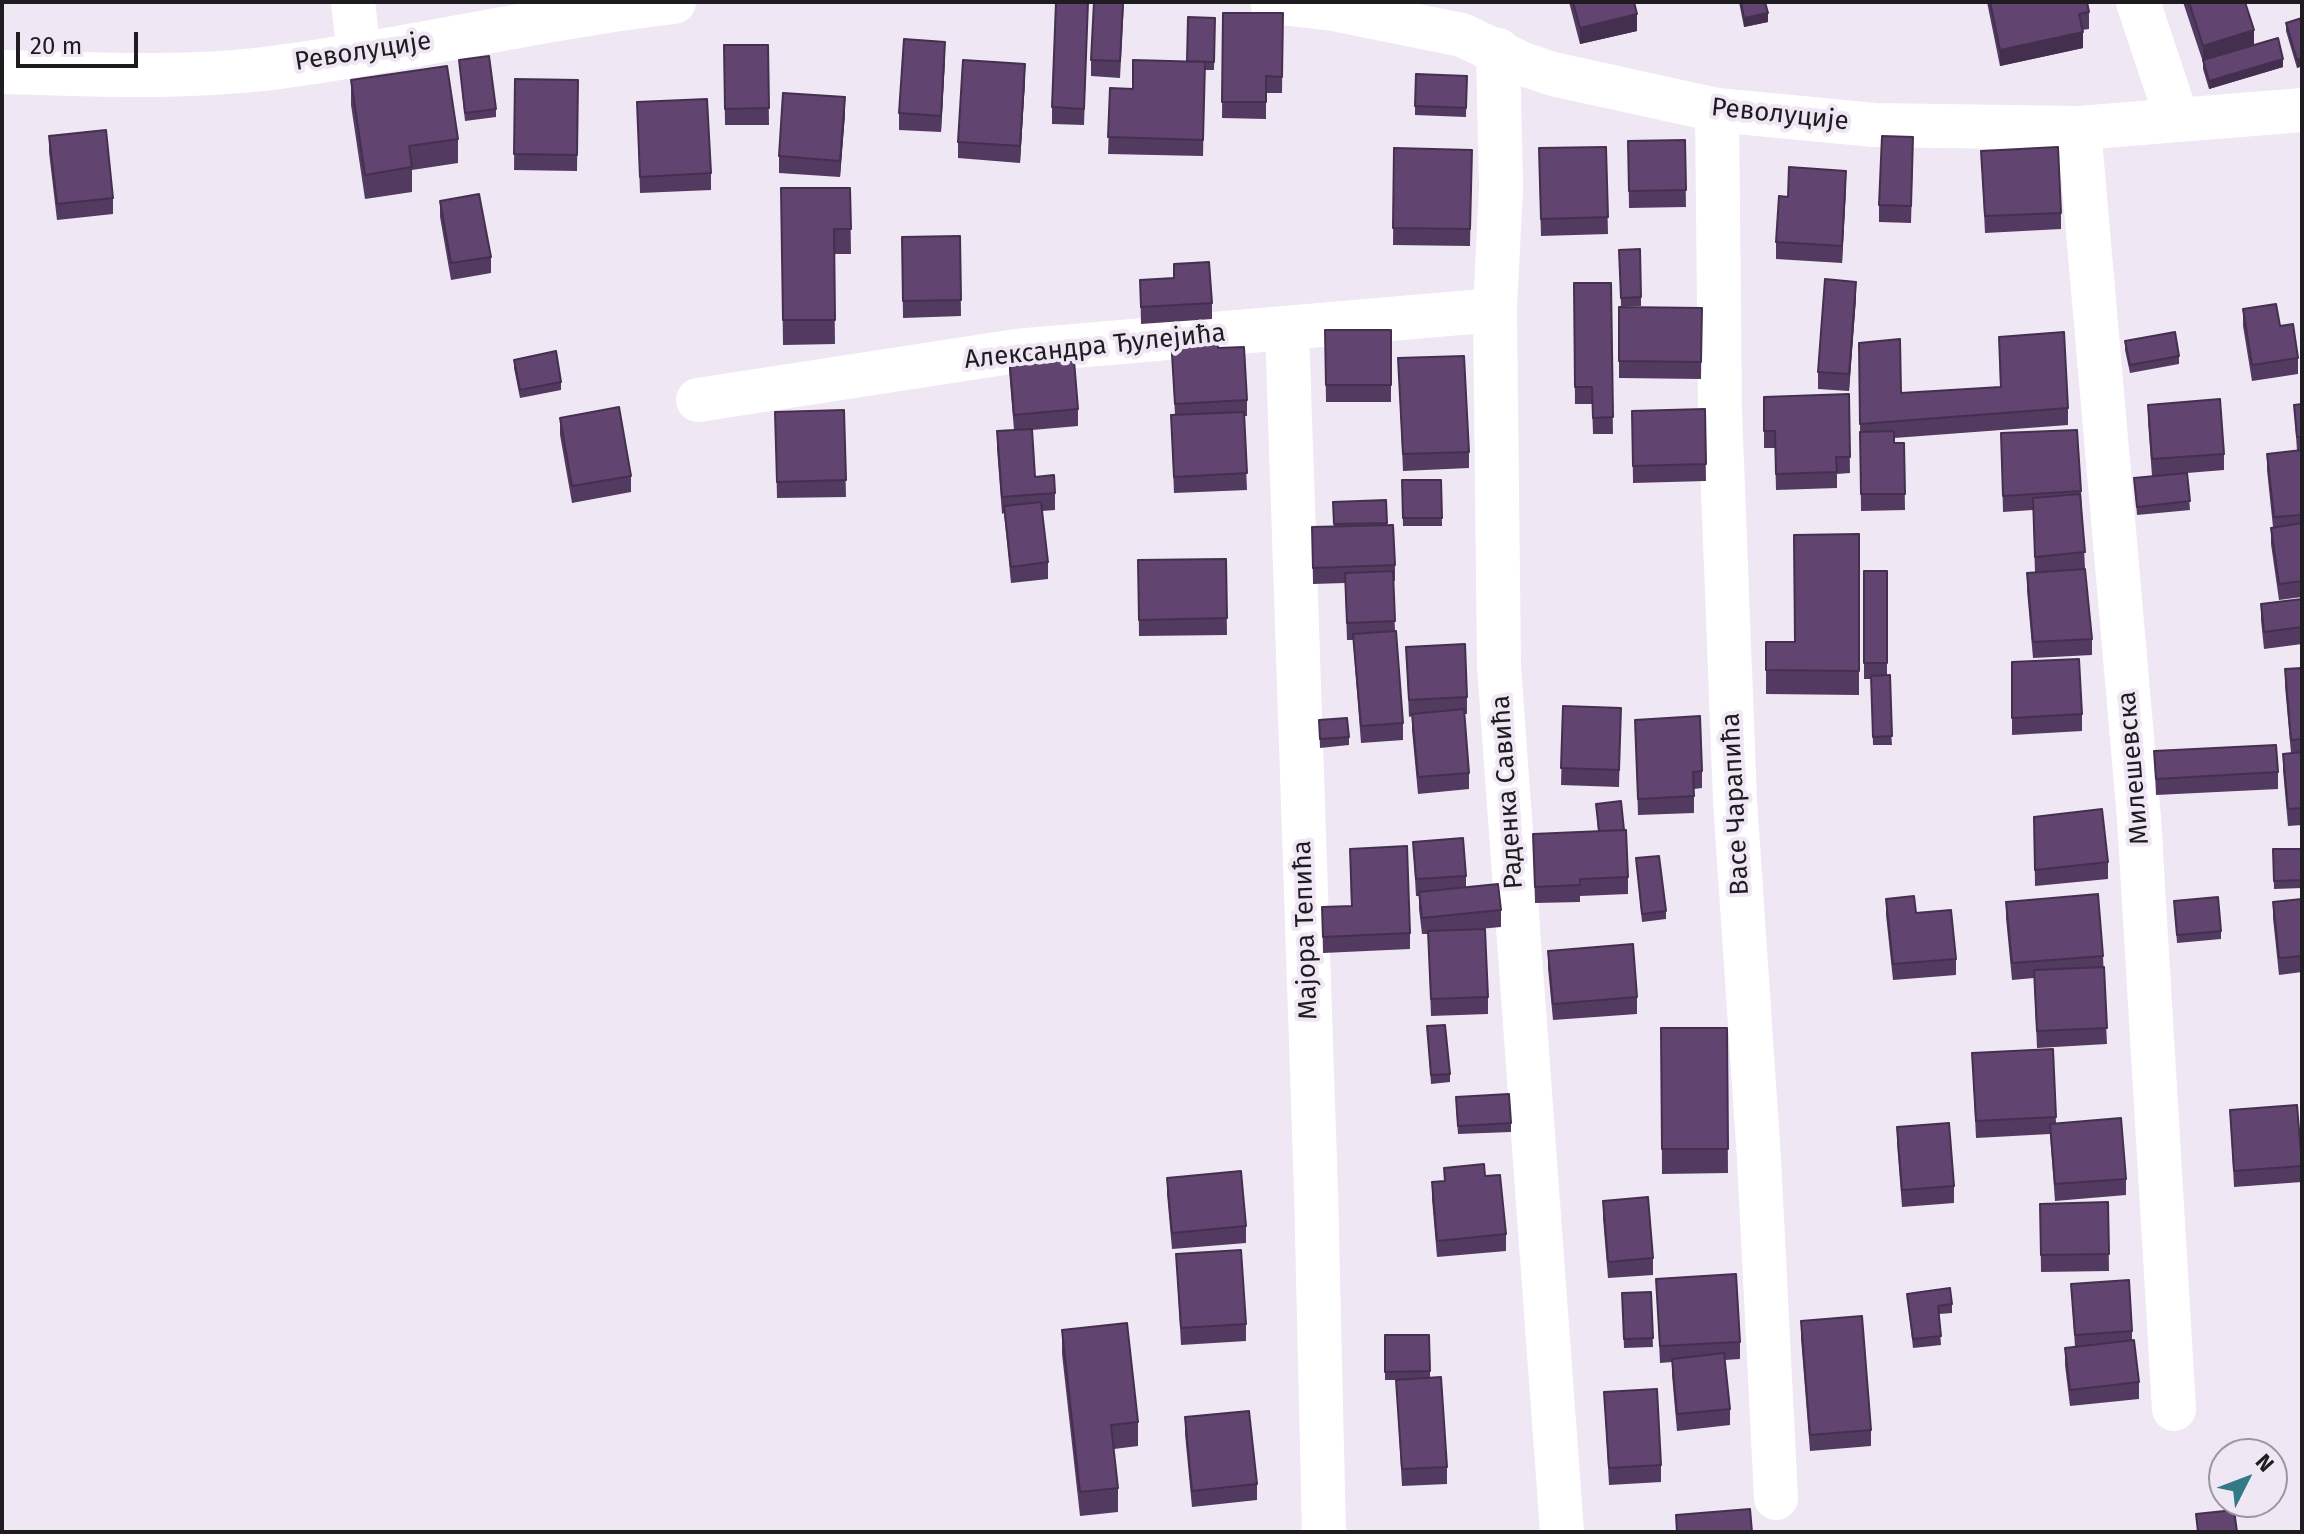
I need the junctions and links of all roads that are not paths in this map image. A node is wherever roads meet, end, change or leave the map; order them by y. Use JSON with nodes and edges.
{"nodes":[{"id":1,"x":353,"y":2,"type":"edge"},
{"id":2,"x":674,"y":2,"type":"edge"},
{"id":3,"x":1272,"y":2,"type":"edge"},
{"id":4,"x":2138,"y":2,"type":"edge"},
{"id":5,"x":1471,"y":29,"type":"edge"},
{"id":6,"x":359,"y":54,"type":"junction"},
{"id":7,"x":2,"y":72,"type":"edge"},
{"id":8,"x":1717,"y":110,"type":"junction"},
{"id":9,"x":2302,"y":110,"type":"edge"},
{"id":10,"x":2177,"y":119,"type":"junction"},
{"id":11,"x":2079,"y":128,"type":"junction"},
{"id":12,"x":1495,"y":310,"type":"junction"},
{"id":13,"x":1287,"y":328,"type":"junction"},
{"id":14,"x":698,"y":400,"type":"dead end"},
{"id":15,"x":2174,"y":1409,"type":"dead end"},
{"id":16,"x":1776,"y":1498,"type":"dead end"},
{"id":17,"x":1324,"y":1532,"type":"edge"},
{"id":18,"x":1562,"y":1532,"type":"edge"}],
"edges":[{"from":1,"to":6,"type":"street"},
{"from":2,"to":6,"type":"street","name":"Револуције"},
{"from":3,"to":5,"type":"street","name":"Револуције"},
{"from":4,"to":10,"type":"street"},
{"from":5,"to":8,"type":"street","name":"Револуције"},
{"from":5,"to":12,"type":"street","name":"Раденка Савића"},
{"from":6,"to":7,"type":"street","name":"Револуције"},
{"from":8,"to":11,"type":"street","name":"Револуције"},
{"from":8,"to":16,"type":"street","name":"Васе Чарапића"},
{"from":9,"to":10,"type":"street","name":"Револуције"},
{"from":10,"to":11,"type":"street","name":"Револуције"},
{"from":11,"to":15,"type":"street","name":"Милешевска"},
{"from":12,"to":13,"type":"street","name":"Александра Ђулејића"},
{"from":12,"to":18,"type":"street","name":"Раденка Савића"},
{"from":13,"to":14,"type":"street","name":"Александра Ђулејића"},
{"from":13,"to":17,"type":"street","name":"Мајора Тепића"}]}
